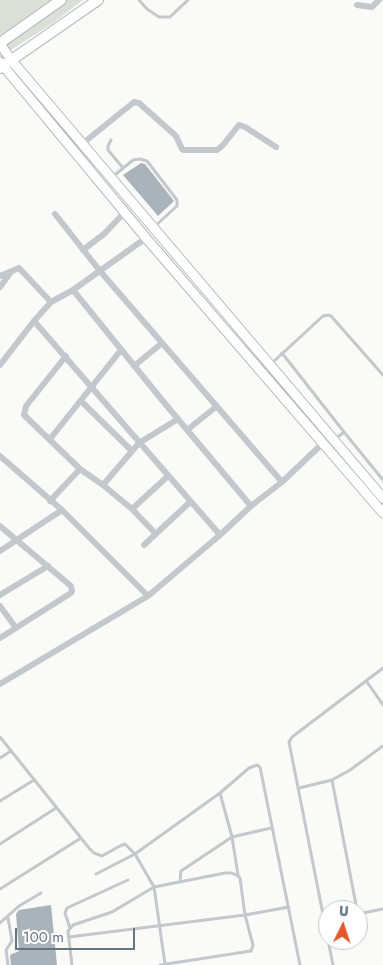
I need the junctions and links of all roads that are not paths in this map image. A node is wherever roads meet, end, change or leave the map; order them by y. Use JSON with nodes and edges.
{"nodes":[{"id":1,"x":61,"y":0,"type":"edge"},
{"id":2,"x":98,"y":0,"type":"edge"},
{"id":3,"x":139,"y":0,"type":"edge"},
{"id":4,"x":188,"y":0,"type":"edge"},
{"id":5,"x":379,"y":0,"type":"edge"},
{"id":6,"x":357,"y":5,"type":"dead end"},
{"id":7,"x":0,"y":43,"type":"edge"},
{"id":8,"x":4,"y":65,"type":"edge"},
{"id":9,"x":111,"y":140,"type":"dead end"},
{"id":10,"x":82,"y":144,"type":"junction"},
{"id":11,"x":276,"y":147,"type":"dead end"},
{"id":12,"x":97,"y":162,"type":"junction"},
{"id":13,"x":123,"y":168,"type":"junction"},
{"id":14,"x":89,"y":170,"type":"junction"},
{"id":15,"x":111,"y":178,"type":"junction"},
{"id":16,"x":124,"y":213,"type":"junction"},
{"id":17,"x":55,"y":214,"type":"dead end"},
{"id":18,"x":153,"y":227,"type":"junction"},
{"id":19,"x":146,"y":238,"type":"junction"},
{"id":20,"x":83,"y":250,"type":"junction"},
{"id":21,"x":14,"y":269,"type":"junction"},
{"id":22,"x":100,"y":271,"type":"junction"},
{"id":23,"x":0,"y":276,"type":"edge"},
{"id":24,"x":0,"y":287,"type":"edge"},
{"id":25,"x":73,"y":290,"type":"junction"},
{"id":26,"x":51,"y":302,"type":"junction"},
{"id":27,"x":34,"y":321,"type":"junction"},
{"id":28,"x":162,"y":343,"type":"junction"},
{"id":29,"x":121,"y":350,"type":"junction"},
{"id":30,"x":282,"y":353,"type":"junction"},
{"id":31,"x":66,"y":356,"type":"junction"},
{"id":32,"x":0,"y":365,"type":"edge"},
{"id":33,"x":269,"y":365,"type":"junction"},
{"id":34,"x":134,"y":366,"type":"junction"},
{"id":35,"x":383,"y":375,"type":"edge"},
{"id":36,"x":92,"y":386,"type":"junction"},
{"id":37,"x":82,"y":402,"type":"junction"},
{"id":38,"x":217,"y":406,"type":"junction"},
{"id":39,"x":178,"y":419,"type":"junction"},
{"id":40,"x":187,"y":430,"type":"junction"},
{"id":41,"x":344,"y":432,"type":"junction"},
{"id":42,"x":50,"y":440,"type":"junction"},
{"id":43,"x":333,"y":440,"type":"junction"},
{"id":44,"x":139,"y":443,"type":"junction"},
{"id":45,"x":322,"y":444,"type":"junction"},
{"id":46,"x":132,"y":451,"type":"junction"},
{"id":47,"x":0,"y":456,"type":"edge"},
{"id":48,"x":80,"y":469,"type":"junction"},
{"id":49,"x":168,"y":476,"type":"junction"},
{"id":50,"x":383,"y":480,"type":"edge"},
{"id":51,"x":282,"y":482,"type":"junction"},
{"id":52,"x":103,"y":485,"type":"junction"},
{"id":53,"x":383,"y":498,"type":"edge"},
{"id":54,"x":50,"y":500,"type":"junction"},
{"id":55,"x":190,"y":502,"type":"junction"},
{"id":56,"x":251,"y":506,"type":"junction"},
{"id":57,"x":132,"y":509,"type":"junction"},
{"id":58,"x":62,"y":510,"type":"junction"},
{"id":59,"x":383,"y":513,"type":"edge"},
{"id":60,"x":0,"y":526,"type":"edge"},
{"id":61,"x":156,"y":534,"type":"junction"},
{"id":62,"x":220,"y":536,"type":"junction"},
{"id":63,"x":17,"y":540,"type":"junction"},
{"id":64,"x":144,"y":545,"type":"dead end"},
{"id":65,"x":0,"y":551,"type":"edge"},
{"id":66,"x":48,"y":566,"type":"junction"},
{"id":67,"x":0,"y":595,"type":"edge"},
{"id":68,"x":148,"y":596,"type":"junction"},
{"id":69,"x":0,"y":606,"type":"edge"},
{"id":70,"x":16,"y":628,"type":"junction"},
{"id":71,"x":0,"y":638,"type":"edge"},
{"id":72,"x":383,"y":668,"type":"edge"},
{"id":73,"x":367,"y":682,"type":"junction"},
{"id":74,"x":0,"y":684,"type":"edge"},
{"id":75,"x":383,"y":705,"type":"edge"},
{"id":76,"x":0,"y":737,"type":"edge"},
{"id":77,"x":383,"y":746,"type":"edge"},
{"id":78,"x":11,"y":751,"type":"junction"},
{"id":79,"x":0,"y":758,"type":"edge"},
{"id":80,"x":34,"y":780,"type":"junction"},
{"id":81,"x":332,"y":780,"type":"junction"},
{"id":82,"x":299,"y":788,"type":"junction"},
{"id":83,"x":220,"y":793,"type":"junction"},
{"id":84,"x":0,"y":801,"type":"edge"},
{"id":85,"x":57,"y":808,"type":"junction"},
{"id":86,"x":271,"y":828,"type":"junction"},
{"id":87,"x":232,"y":836,"type":"junction"},
{"id":88,"x":81,"y":838,"type":"junction"},
{"id":89,"x":0,"y":844,"type":"edge"},
{"id":90,"x":135,"y":854,"type":"junction"},
{"id":91,"x":96,"y":874,"type":"dead end"},
{"id":92,"x":238,"y":876,"type":"junction"},
{"id":93,"x":128,"y":880,"type":"dead end"},
{"id":94,"x":180,"y":882,"type":"junction"},
{"id":95,"x":154,"y":887,"type":"junction"},
{"id":96,"x":0,"y":889,"type":"edge"},
{"id":97,"x":41,"y":893,"type":"dead end"},
{"id":98,"x":322,"y":900,"type":"edge"},
{"id":99,"x":355,"y":900,"type":"edge"},
{"id":100,"x":289,"y":907,"type":"junction"},
{"id":101,"x":383,"y":909,"type":"edge"},
{"id":102,"x":368,"y":912,"type":"edge"},
{"id":103,"x":245,"y":915,"type":"junction"},
{"id":104,"x":8,"y":918,"type":"junction"},
{"id":105,"x":0,"y":923,"type":"edge"},
{"id":106,"x":159,"y":926,"type":"junction"},
{"id":107,"x":70,"y":928,"type":"junction"},
{"id":108,"x":69,"y":937,"type":"junction"},
{"id":109,"x":331,"y":950,"type":"edge"},
{"id":110,"x":8,"y":965,"type":"edge"},
{"id":111,"x":72,"y":965,"type":"edge"},
{"id":112,"x":160,"y":965,"type":"edge"},
{"id":113,"x":165,"y":965,"type":"edge"},
{"id":114,"x":300,"y":965,"type":"edge"},
{"id":115,"x":333,"y":965,"type":"edge"}],
"edges":[{"from":1,"to":7,"type":"highway"},
{"from":2,"to":8,"type":"highway"},
{"from":3,"to":4,"type":"lane"},
{"from":5,"to":6,"type":"street"},
{"from":7,"to":8,"type":"main road"},
{"from":8,"to":10,"type":"main road"},
{"from":8,"to":14,"type":"main road"},
{"from":9,"to":13,"type":"lane"},
{"from":10,"to":11,"type":"street"},
{"from":10,"to":12,"type":"main road"},
{"from":12,"to":14,"type":"main road"},
{"from":12,"to":15,"type":"main road"},
{"from":13,"to":15,"type":"lane"},
{"from":13,"to":18,"type":"lane"},
{"from":14,"to":16,"type":"main road"},
{"from":15,"to":18,"type":"main road"},
{"from":16,"to":19,"type":"main road"},
{"from":16,"to":20,"type":"street"},
{"from":17,"to":20,"type":"street"},
{"from":18,"to":33,"type":"main road"},
{"from":19,"to":22,"type":"street"},
{"from":19,"to":45,"type":"main road"},
{"from":20,"to":22,"type":"street"},
{"from":21,"to":23,"type":"street"},
{"from":21,"to":24,"type":"street"},
{"from":21,"to":26,"type":"street"},
{"from":22,"to":25,"type":"street"},
{"from":22,"to":28,"type":"street"},
{"from":25,"to":26,"type":"street"},
{"from":25,"to":29,"type":"street"},
{"from":26,"to":27,"type":"street"},
{"from":27,"to":31,"type":"street"},
{"from":27,"to":32,"type":"street"},
{"from":28,"to":34,"type":"street"},
{"from":28,"to":38,"type":"street"},
{"from":29,"to":34,"type":"street"},
{"from":29,"to":36,"type":"street"},
{"from":30,"to":33,"type":"lane"},
{"from":30,"to":35,"type":"lane"},
{"from":30,"to":41,"type":"lane"},
{"from":31,"to":36,"type":"street"},
{"from":31,"to":42,"type":"street"},
{"from":33,"to":43,"type":"main road"},
{"from":34,"to":39,"type":"street"},
{"from":36,"to":37,"type":"street"},
{"from":36,"to":44,"type":"street"},
{"from":37,"to":42,"type":"street"},
{"from":37,"to":46,"type":"street"},
{"from":38,"to":40,"type":"street"},
{"from":38,"to":51,"type":"street"},
{"from":39,"to":40,"type":"street"},
{"from":39,"to":44,"type":"street"},
{"from":40,"to":56,"type":"street"},
{"from":41,"to":43,"type":"lane"},
{"from":41,"to":50,"type":"lane"},
{"from":42,"to":48,"type":"street"},
{"from":43,"to":53,"type":"main road"},
{"from":44,"to":46,"type":"street"},
{"from":44,"to":49,"type":"street"},
{"from":45,"to":51,"type":"street"},
{"from":45,"to":59,"type":"main road"},
{"from":46,"to":52,"type":"street"},
{"from":47,"to":54,"type":"street"},
{"from":48,"to":52,"type":"street"},
{"from":48,"to":54,"type":"street"},
{"from":49,"to":55,"type":"street"},
{"from":49,"to":57,"type":"street"},
{"from":51,"to":56,"type":"street"},
{"from":52,"to":57,"type":"street"},
{"from":54,"to":58,"type":"street"},
{"from":55,"to":61,"type":"street"},
{"from":55,"to":62,"type":"street"},
{"from":56,"to":62,"type":"street"},
{"from":57,"to":61,"type":"street"},
{"from":58,"to":63,"type":"street"},
{"from":58,"to":68,"type":"street"},
{"from":60,"to":63,"type":"street"},
{"from":61,"to":64,"type":"street"},
{"from":62,"to":68,"type":"street"},
{"from":63,"to":65,"type":"street"},
{"from":63,"to":66,"type":"street"},
{"from":66,"to":67,"type":"street"},
{"from":66,"to":70,"type":"street"},
{"from":68,"to":74,"type":"street"},
{"from":69,"to":70,"type":"street"},
{"from":70,"to":71,"type":"street"},
{"from":72,"to":73,"type":"lane"},
{"from":73,"to":75,"type":"lane"},
{"from":73,"to":82,"type":"lane"},
{"from":76,"to":78,"type":"lane"},
{"from":77,"to":81,"type":"lane"},
{"from":78,"to":79,"type":"lane"},
{"from":78,"to":80,"type":"lane"},
{"from":80,"to":84,"type":"lane"},
{"from":80,"to":85,"type":"lane"},
{"from":81,"to":82,"type":"lane"},
{"from":81,"to":99,"type":"lane"},
{"from":82,"to":98,"type":"lane"},
{"from":83,"to":86,"type":"lane"},
{"from":83,"to":87,"type":"lane"},
{"from":83,"to":90,"type":"lane"},
{"from":85,"to":88,"type":"lane"},
{"from":85,"to":89,"type":"lane"},
{"from":86,"to":87,"type":"lane"},
{"from":86,"to":100,"type":"lane"},
{"from":87,"to":92,"type":"lane"},
{"from":87,"to":94,"type":"lane"},
{"from":88,"to":90,"type":"lane"},
{"from":88,"to":96,"type":"lane"},
{"from":90,"to":91,"type":"lane"},
{"from":90,"to":95,"type":"lane"},
{"from":92,"to":94,"type":"lane"},
{"from":92,"to":103,"type":"lane"},
{"from":93,"to":107,"type":"lane"},
{"from":94,"to":95,"type":"lane"},
{"from":95,"to":106,"type":"lane"},
{"from":95,"to":107,"type":"lane"},
{"from":97,"to":104,"type":"lane"},
{"from":100,"to":103,"type":"lane"},
{"from":100,"to":114,"type":"lane"},
{"from":101,"to":102,"type":"lane"},
{"from":103,"to":106,"type":"lane"},
{"from":103,"to":113,"type":"lane"},
{"from":104,"to":105,"type":"lane"},
{"from":104,"to":110,"type":"lane"},
{"from":106,"to":108,"type":"lane"},
{"from":106,"to":113,"type":"lane"},
{"from":107,"to":108,"type":"lane"},
{"from":108,"to":111,"type":"lane"},
{"from":109,"to":115,"type":"lane"},
{"from":112,"to":113,"type":"lane"}]}
